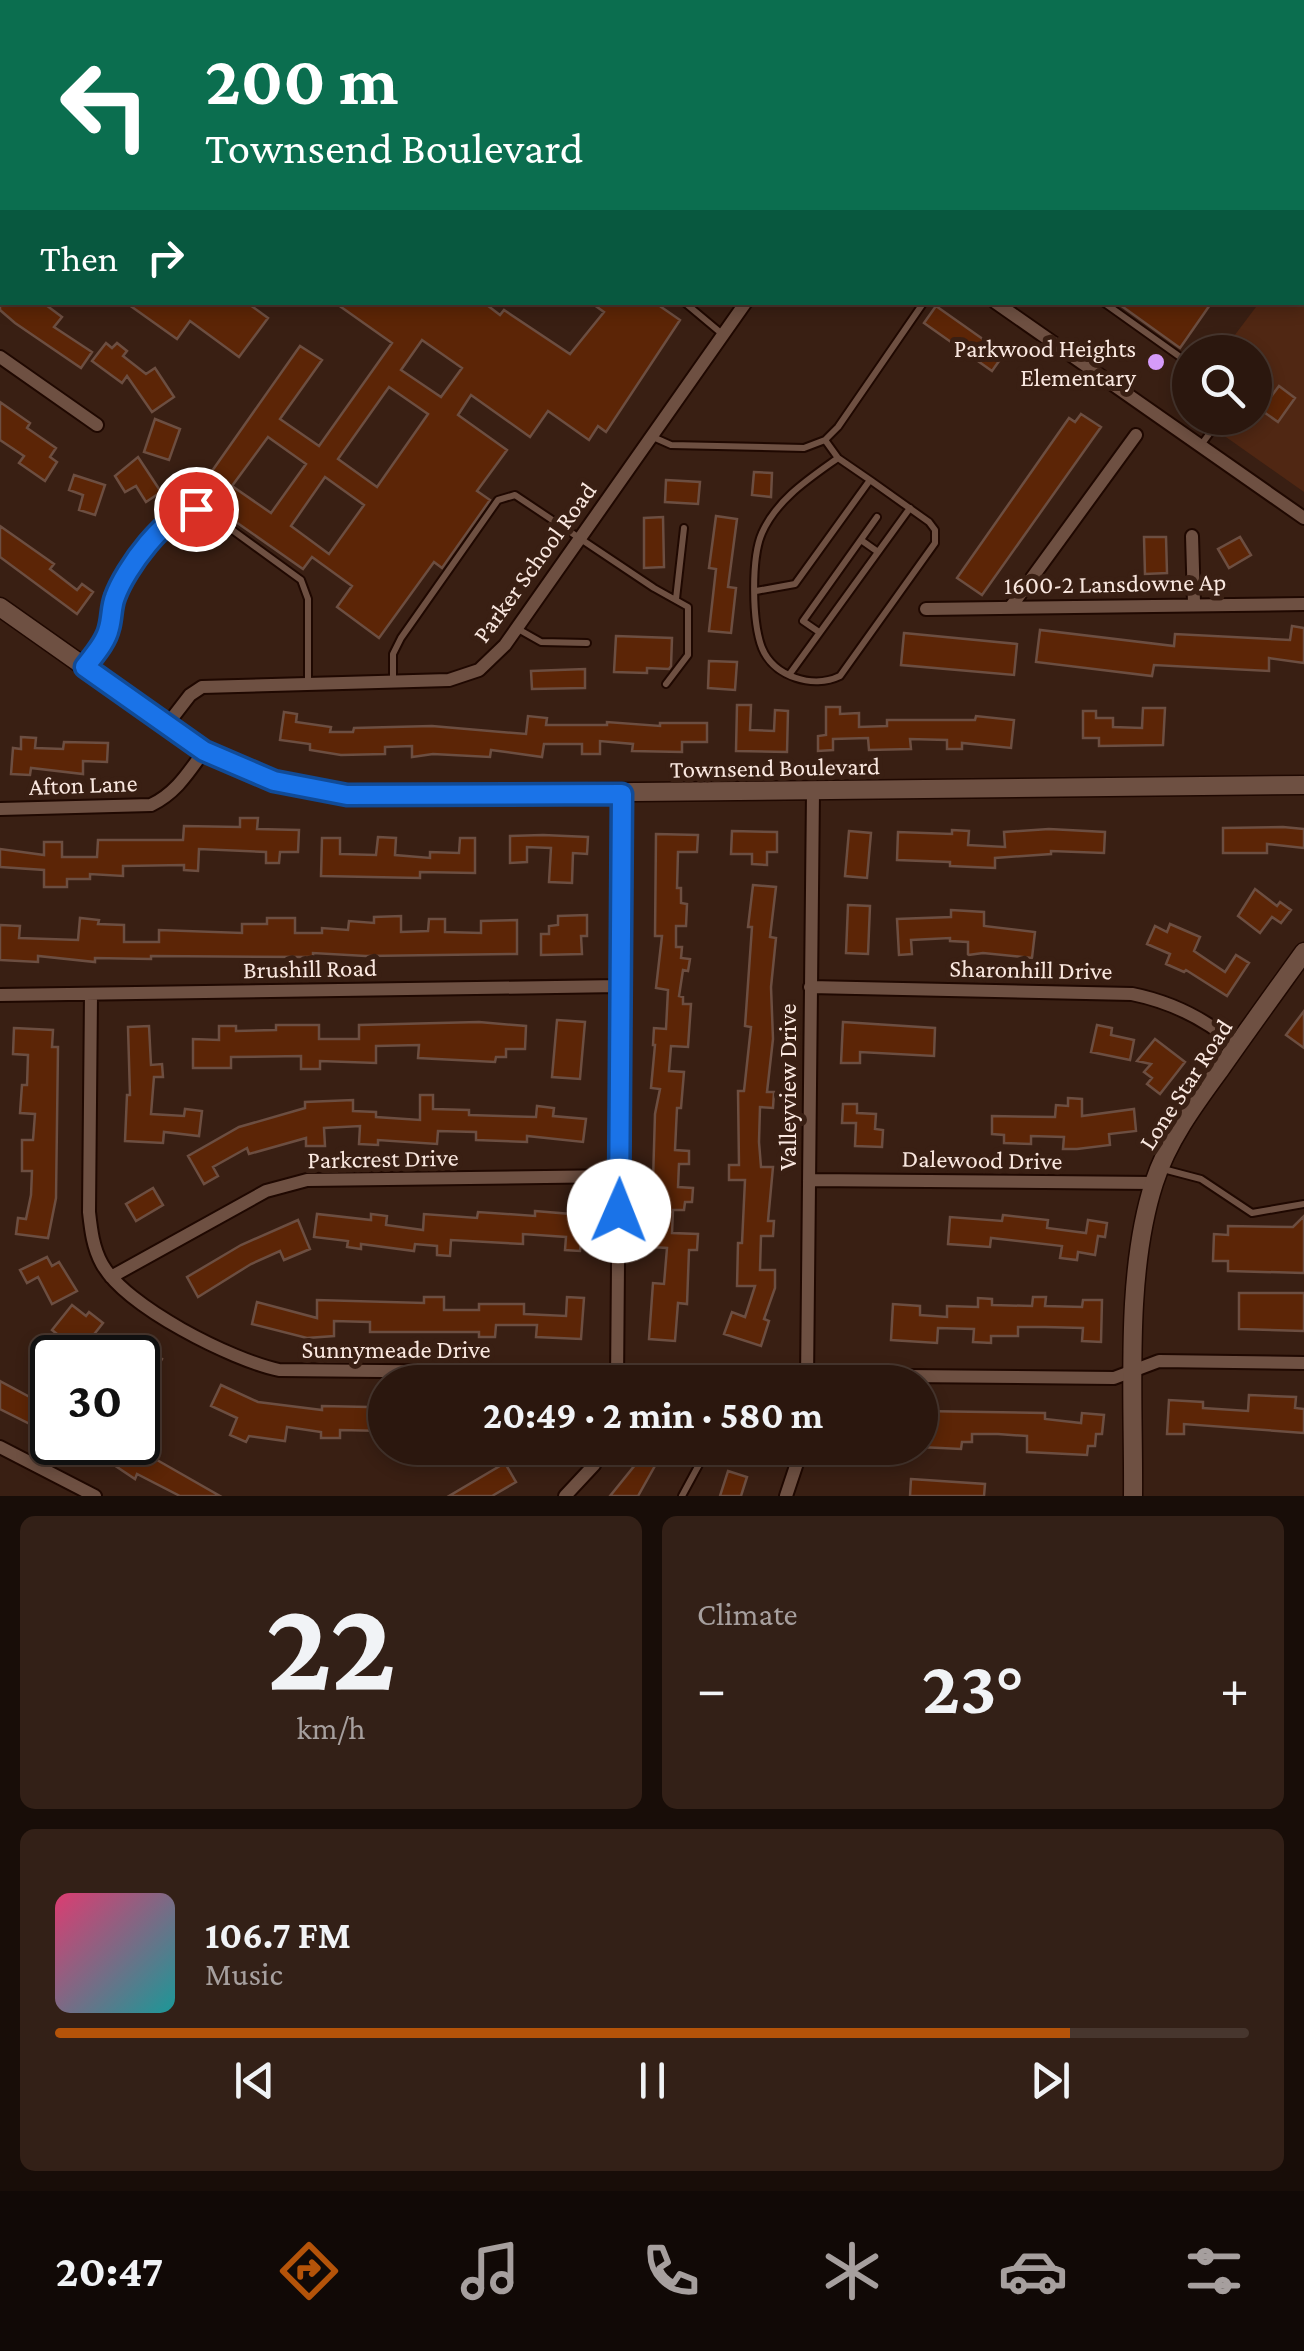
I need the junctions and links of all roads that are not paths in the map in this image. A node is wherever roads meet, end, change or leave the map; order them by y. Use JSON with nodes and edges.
{"nodes":[{"id":1,"x":688,"y":305,"type":"edge"},
{"id":2,"x":744,"y":305,"type":"edge"},
{"id":3,"x":922,"y":305,"type":"edge"},
{"id":4,"x":1000,"y":305,"type":"edge"},
{"id":5,"x":1107,"y":305,"type":"edge"},
{"id":6,"x":724,"y":335,"type":"junction"},
{"id":7,"x":1172,"y":351,"type":"edge"},
{"id":8,"x":0,"y":357,"type":"edge"},
{"id":9,"x":97,"y":425,"type":"dead end"},
{"id":10,"x":1136,"y":435,"type":"dead end"},
{"id":11,"x":1208,"y":435,"type":"edge"},
{"id":12,"x":652,"y":436,"type":"junction"},
{"id":13,"x":825,"y":440,"type":"junction"},
{"id":14,"x":1200,"y":446,"type":"junction"},
{"id":15,"x":838,"y":458,"type":"junction"},
{"id":16,"x":870,"y":480,"type":"junction"},
{"id":17,"x":910,"y":508,"type":"junction"},
{"id":18,"x":878,"y":517,"type":"dead end"},
{"id":19,"x":1304,"y":518,"type":"edge"},
{"id":20,"x":684,"y":528,"type":"dead end"},
{"id":21,"x":1192,"y":536,"type":"dead end"},
{"id":22,"x":580,"y":538,"type":"junction"},
{"id":23,"x":861,"y":540,"type":"junction"},
{"id":24,"x":878,"y":552,"type":"junction"},
{"id":25,"x":756,"y":591,"type":"junction"},
{"id":26,"x":676,"y":599,"type":"junction"},
{"id":27,"x":1194,"y":603,"type":"junction"},
{"id":28,"x":1304,"y":604,"type":"edge"},
{"id":29,"x":0,"y":607,"type":"edge"},
{"id":30,"x":1010,"y":608,"type":"junction"},
{"id":31,"x":926,"y":609,"type":"dead end"},
{"id":32,"x":516,"y":628,"type":"junction"},
{"id":33,"x":819,"y":632,"type":"junction"},
{"id":34,"x":588,"y":643,"type":"dead end"},
{"id":35,"x":85,"y":667,"type":"junction"},
{"id":36,"x":789,"y":674,"type":"junction"},
{"id":37,"x":393,"y":682,"type":"junction"},
{"id":38,"x":308,"y":684,"type":"junction"},
{"id":39,"x":666,"y":684,"type":"dead end"},
{"id":40,"x":166,"y":726,"type":"junction"},
{"id":41,"x":204,"y":751,"type":"junction"},
{"id":42,"x":1304,"y":785,"type":"edge"},
{"id":43,"x":813,"y":792,"type":"junction"},
{"id":44,"x":622,"y":794,"type":"junction"},
{"id":45,"x":0,"y":809,"type":"edge"},
{"id":46,"x":1304,"y":952,"type":"edge"},
{"id":47,"x":620,"y":986,"type":"junction"},
{"id":48,"x":810,"y":987,"type":"junction"},
{"id":49,"x":91,"y":994,"type":"junction"},
{"id":50,"x":0,"y":995,"type":"edge"},
{"id":51,"x":1237,"y":1046,"type":"junction"},
{"id":52,"x":620,"y":1176,"type":"junction"},
{"id":53,"x":1157,"y":1176,"type":"junction"},
{"id":54,"x":809,"y":1180,"type":"junction"},
{"id":55,"x":1304,"y":1204,"type":"edge"},
{"id":56,"x":111,"y":1277,"type":"junction"},
{"id":57,"x":1304,"y":1362,"type":"edge"},
{"id":58,"x":618,"y":1365,"type":"edge"},
{"id":59,"x":807,"y":1365,"type":"edge"},
{"id":60,"x":1134,"y":1370,"type":"junction"},
{"id":61,"x":368,"y":1372,"type":"edge"},
{"id":62,"x":938,"y":1379,"type":"edge"},
{"id":63,"x":0,"y":1447,"type":"edge"},
{"id":64,"x":594,"y":1465,"type":"edge"},
{"id":65,"x":699,"y":1465,"type":"edge"},
{"id":66,"x":796,"y":1465,"type":"edge"},
{"id":67,"x":94,"y":1496,"type":"edge"},
{"id":68,"x":564,"y":1496,"type":"edge"},
{"id":69,"x":682,"y":1496,"type":"edge"},
{"id":70,"x":786,"y":1496,"type":"edge"},
{"id":71,"x":1133,"y":1496,"type":"edge"}],
"edges":[{"from":1,"to":6,"type":"lane"},
{"from":2,"to":6,"type":"street","name":"Parker School Road"},
{"from":3,"to":13,"type":"lane"},
{"from":4,"to":14,"type":"street"},
{"from":5,"to":7,"type":"lane"},
{"from":6,"to":12,"type":"street","name":"Parker School Road"},
{"from":8,"to":9,"type":"street"},
{"from":10,"to":30,"type":"street"},
{"from":11,"to":14,"type":"lane"},
{"from":12,"to":13,"type":"lane"},
{"from":12,"to":22,"type":"street","name":"Parker School Road"},
{"from":13,"to":15,"type":"lane"},
{"from":14,"to":19,"type":"street"},
{"from":15,"to":16,"type":"lane"},
{"from":15,"to":25,"type":"lane"},
{"from":16,"to":17,"type":"lane"},
{"from":16,"to":25,"type":"lane"},
{"from":17,"to":24,"type":"lane"},
{"from":17,"to":36,"type":"lane"},
{"from":18,"to":23,"type":"lane"},
{"from":20,"to":26,"type":"lane"},
{"from":21,"to":27,"type":"street"},
{"from":22,"to":26,"type":"lane"},
{"from":22,"to":32,"type":"street","name":"Parker School Road"},
{"from":22,"to":37,"type":"lane"},
{"from":23,"to":24,"type":"lane"},
{"from":23,"to":33,"type":"lane"},
{"from":24,"to":33,"type":"lane"},
{"from":25,"to":36,"type":"lane"},
{"from":26,"to":39,"type":"lane"},
{"from":27,"to":28,"type":"street","name":"1600-2 Lansdowne Ap"},
{"from":27,"to":30,"type":"street","name":"1600-2 Lansdowne Ap"},
{"from":29,"to":35,"type":"street","name":"Townsend Boulevard"},
{"from":30,"to":31,"type":"street","name":"1600-2 Lansdowne Ap"},
{"from":32,"to":34,"type":"lane"},
{"from":32,"to":37,"type":"street","name":"Parker School Road"},
{"from":33,"to":36,"type":"lane"},
{"from":35,"to":38,"type":"lane"},
{"from":35,"to":40,"type":"street","name":"Townsend Boulevard"},
{"from":37,"to":38,"type":"street","name":"Parker School Road"},
{"from":38,"to":40,"type":"street","name":"Parker School Road"},
{"from":40,"to":41,"type":"street","name":"Townsend Boulevard"},
{"from":41,"to":44,"type":"street","name":"Townsend Boulevard"},
{"from":41,"to":45,"type":"street","name":"Afton Lane"},
{"from":42,"to":43,"type":"street","name":"Townsend Boulevard"},
{"from":43,"to":44,"type":"street","name":"Townsend Boulevard"},
{"from":43,"to":48,"type":"street","name":"Valleyview Drive"},
{"from":44,"to":47,"type":"street"},
{"from":46,"to":51,"type":"street","name":"Lone Star Road"},
{"from":47,"to":49,"type":"street","name":"Brushill Road"},
{"from":47,"to":52,"type":"street"},
{"from":48,"to":51,"type":"street","name":"Sharonhill Drive"},
{"from":48,"to":54,"type":"street","name":"Valleyview Drive"},
{"from":49,"to":50,"type":"street","name":"Brushill Road"},
{"from":49,"to":56,"type":"street"},
{"from":51,"to":53,"type":"street","name":"Lone Star Road"},
{"from":52,"to":56,"type":"street","name":"Parkcrest Drive"},
{"from":52,"to":58,"type":"street"},
{"from":53,"to":54,"type":"street","name":"Dalewood Drive"},
{"from":53,"to":55,"type":"lane"},
{"from":53,"to":60,"type":"street","name":"Lone Star Road"},
{"from":54,"to":59,"type":"street","name":"Valleyview Drive"},
{"from":56,"to":61,"type":"street","name":"Sunnymeade Drive"},
{"from":57,"to":60,"type":"street","name":"Sunnymeade Drive"},
{"from":60,"to":62,"type":"street","name":"Sunnymeade Drive"},
{"from":60,"to":71,"type":"street","name":"Lone Star Road"},
{"from":63,"to":67,"type":"street"},
{"from":64,"to":68,"type":"street"},
{"from":65,"to":69,"type":"lane"},
{"from":66,"to":70,"type":"street"}]}
